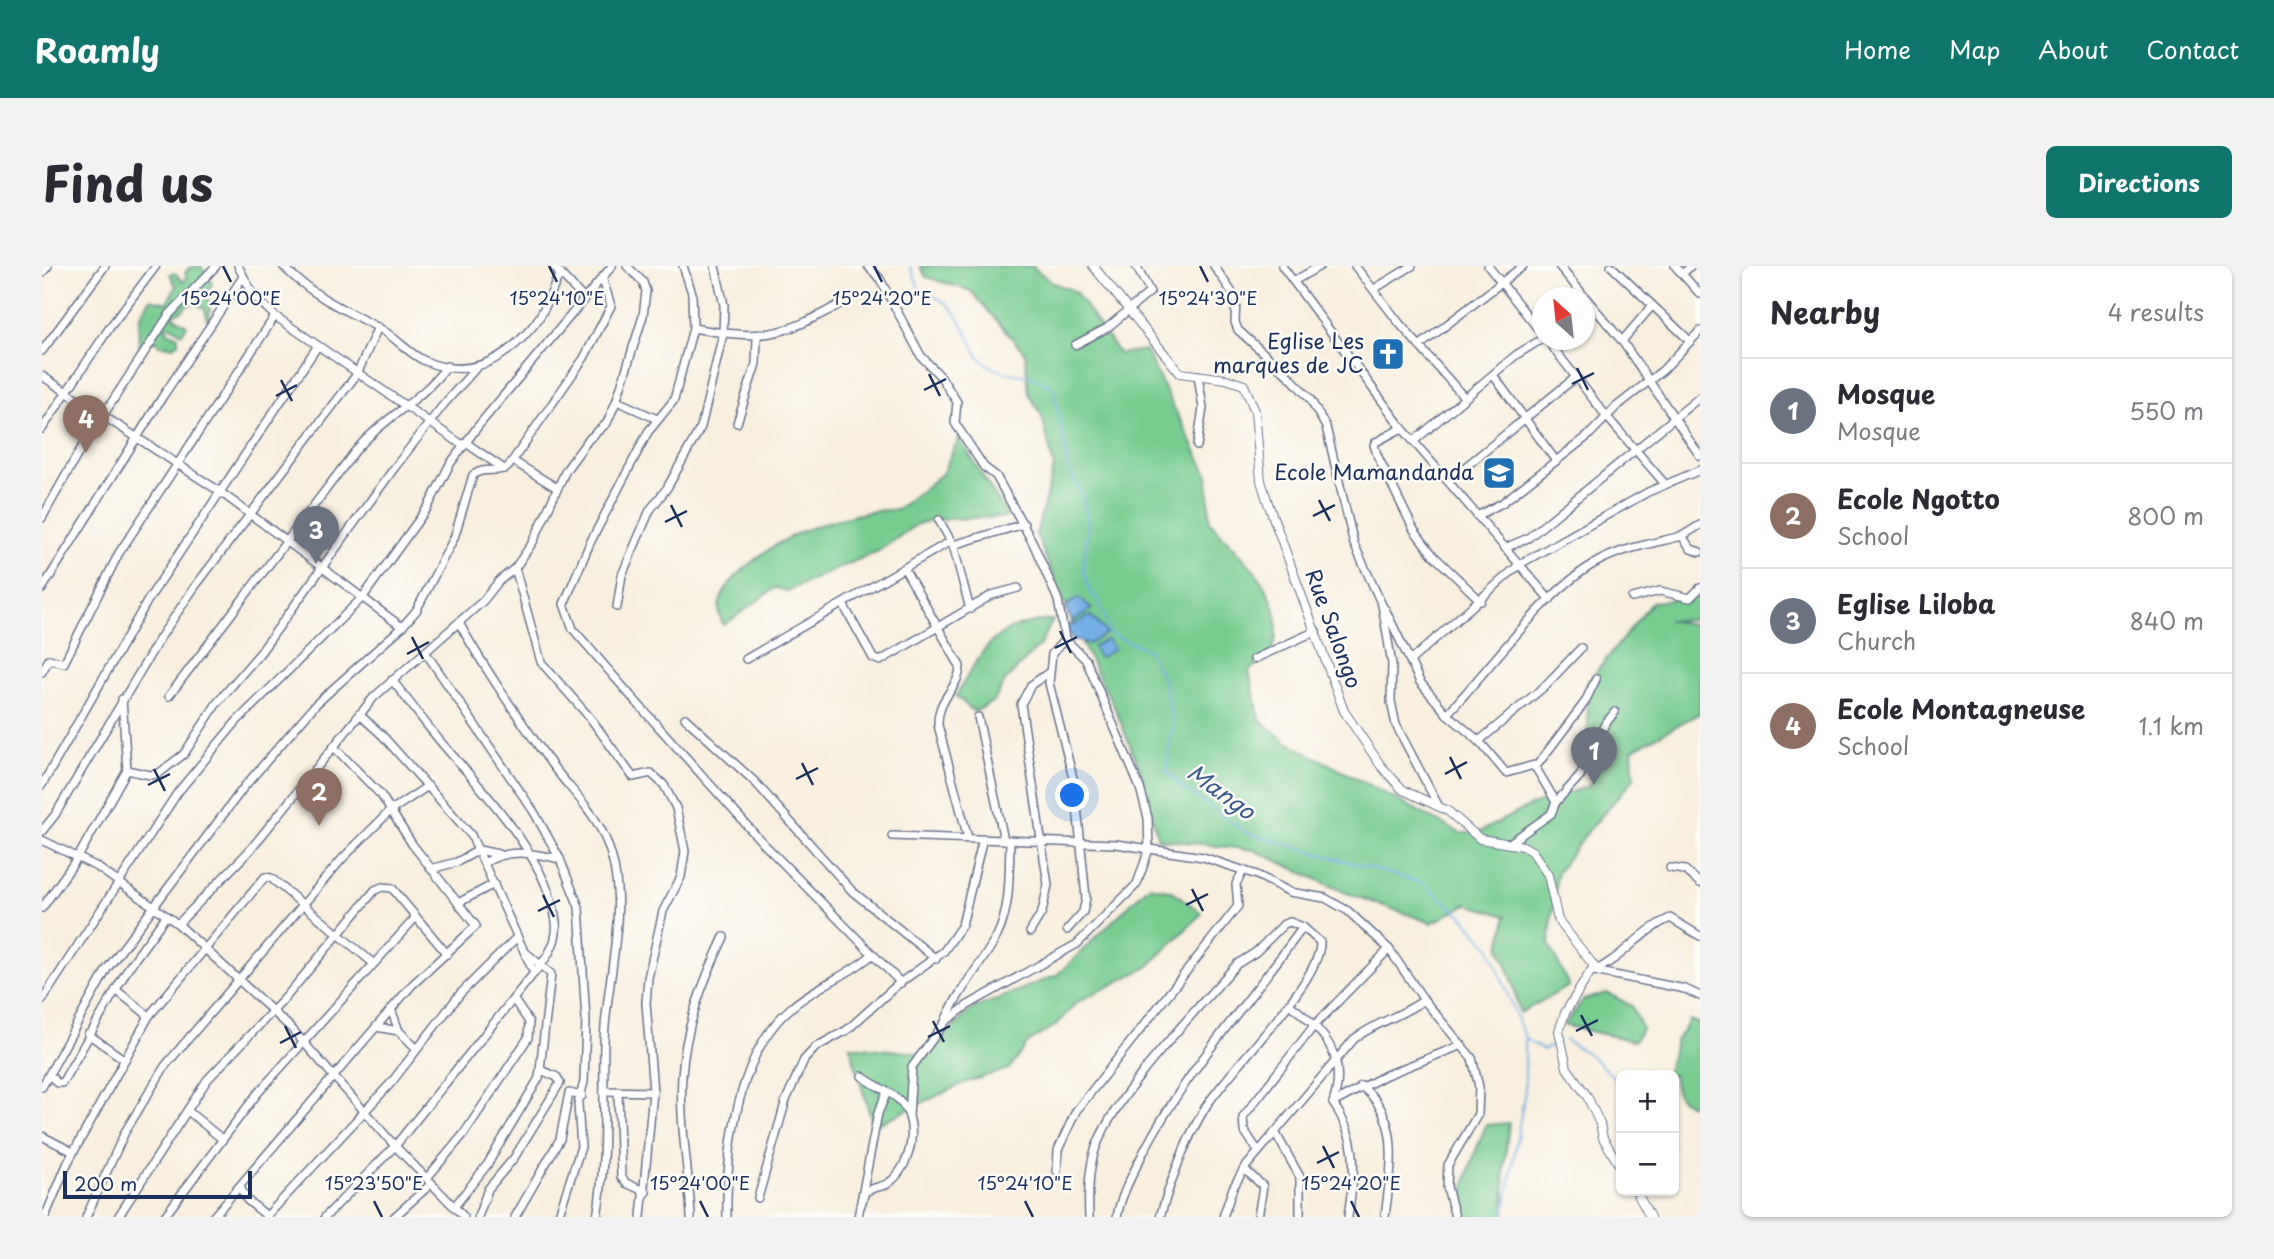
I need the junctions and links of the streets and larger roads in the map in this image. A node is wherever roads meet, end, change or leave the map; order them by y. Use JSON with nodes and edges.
{"nodes":[{"id":1,"x":48,"y":266,"type":"edge"},
{"id":2,"x":105,"y":266,"type":"edge"},
{"id":3,"x":156,"y":266,"type":"edge"},
{"id":4,"x":216,"y":266,"type":"edge"},
{"id":5,"x":239,"y":266,"type":"edge"},
{"id":6,"x":282,"y":266,"type":"edge"},
{"id":7,"x":553,"y":266,"type":"edge"},
{"id":8,"x":612,"y":266,"type":"edge"},
{"id":9,"x":627,"y":266,"type":"edge"},
{"id":10,"x":683,"y":266,"type":"edge"},
{"id":11,"x":715,"y":266,"type":"edge"},
{"id":12,"x":867,"y":266,"type":"edge"},
{"id":13,"x":1093,"y":266,"type":"edge"},
{"id":14,"x":1136,"y":266,"type":"edge"},
{"id":15,"x":1214,"y":266,"type":"edge"},
{"id":16,"x":1282,"y":266,"type":"edge"},
{"id":17,"x":1320,"y":266,"type":"edge"},
{"id":18,"x":1355,"y":266,"type":"edge"},
{"id":19,"x":1412,"y":266,"type":"edge"},
{"id":20,"x":1488,"y":266,"type":"edge"},
{"id":21,"x":1523,"y":266,"type":"edge"},
{"id":22,"x":1559,"y":266,"type":"edge"},
{"id":23,"x":1611,"y":266,"type":"edge"},
{"id":24,"x":1675,"y":266,"type":"edge"},
{"id":25,"x":1691,"y":266,"type":"edge"},
{"id":26,"x":42,"y":273,"type":"edge"},
{"id":27,"x":560,"y":273,"type":"junction"},
{"id":28,"x":1682,"y":274,"type":"junction"},
{"id":29,"x":243,"y":277,"type":"junction"},
{"id":30,"x":602,"y":277,"type":"junction"},
{"id":31,"x":1294,"y":281,"type":"junction"},
{"id":32,"x":1502,"y":284,"type":"junction"},
{"id":33,"x":1374,"y":289,"type":"junction"},
{"id":34,"x":1700,"y":293,"type":"edge"},
{"id":35,"x":583,"y":298,"type":"junction"},
{"id":36,"x":840,"y":304,"type":"dead end"},
{"id":37,"x":1651,"y":307,"type":"junction"},
{"id":38,"x":1129,"y":312,"type":"junction"},
{"id":39,"x":275,"y":316,"type":"junction"},
{"id":40,"x":1532,"y":323,"type":"edge"},
{"id":41,"x":378,"y":327,"type":"junction"},
{"id":42,"x":693,"y":328,"type":"junction"},
{"id":43,"x":1700,"y":331,"type":"edge"},
{"id":44,"x":723,"y":334,"type":"junction"},
{"id":45,"x":757,"y":337,"type":"junction"},
{"id":46,"x":1622,"y":341,"type":"junction"},
{"id":47,"x":1690,"y":341,"type":"junction"},
{"id":48,"x":1075,"y":345,"type":"dead end"},
{"id":49,"x":1419,"y":346,"type":"junction"},
{"id":50,"x":317,"y":347,"type":"junction"},
{"id":51,"x":1532,"y":347,"type":"edge"},
{"id":52,"x":1554,"y":350,"type":"edge"},
{"id":53,"x":42,"y":351,"type":"edge"},
{"id":54,"x":447,"y":366,"type":"junction"},
{"id":55,"x":476,"y":368,"type":"junction"},
{"id":56,"x":357,"y":374,"type":"junction"},
{"id":57,"x":1198,"y":375,"type":"junction"},
{"id":58,"x":1493,"y":375,"type":"junction"},
{"id":59,"x":42,"y":376,"type":"edge"},
{"id":60,"x":1576,"y":377,"type":"junction"},
{"id":61,"x":1649,"y":380,"type":"junction"},
{"id":62,"x":66,"y":392,"type":"junction"},
{"id":63,"x":1464,"y":397,"type":"junction"},
{"id":64,"x":1700,"y":397,"type":"edge"},
{"id":65,"x":617,"y":401,"type":"junction"},
{"id":66,"x":410,"y":407,"type":"junction"},
{"id":67,"x":104,"y":416,"type":"junction"},
{"id":68,"x":1675,"y":416,"type":"junction"},
{"id":69,"x":1607,"y":417,"type":"junction"},
{"id":70,"x":1523,"y":418,"type":"junction"},
{"id":71,"x":657,"y":419,"type":"junction"},
{"id":72,"x":429,"y":423,"type":"junction"},
{"id":73,"x":737,"y":424,"type":"dead end"},
{"id":74,"x":1402,"y":428,"type":"junction"},
{"id":75,"x":42,"y":429,"type":"edge"},
{"id":76,"x":138,"y":438,"type":"junction"},
{"id":77,"x":1414,"y":441,"type":"junction"},
{"id":78,"x":465,"y":445,"type":"junction"},
{"id":79,"x":1197,"y":446,"type":"dead end"},
{"id":80,"x":1636,"y":450,"type":"junction"},
{"id":81,"x":1700,"y":456,"type":"edge"},
{"id":82,"x":513,"y":461,"type":"junction"},
{"id":83,"x":1556,"y":461,"type":"junction"},
{"id":84,"x":177,"y":464,"type":"junction"},
{"id":85,"x":505,"y":469,"type":"junction"},
{"id":86,"x":1700,"y":470,"type":"edge"},
{"id":87,"x":1448,"y":481,"type":"junction"},
{"id":88,"x":1665,"y":484,"type":"junction"},
{"id":89,"x":557,"y":488,"type":"junction"},
{"id":90,"x":219,"y":491,"type":"junction"},
{"id":91,"x":252,"y":516,"type":"junction"},
{"id":92,"x":1477,"y":516,"type":"junction"},
{"id":93,"x":42,"y":518,"type":"edge"},
{"id":94,"x":939,"y":520,"type":"dead end"},
{"id":95,"x":1024,"y":524,"type":"junction"},
{"id":96,"x":1700,"y":525,"type":"edge"},
{"id":97,"x":1682,"y":536,"type":"junction"},
{"id":98,"x":286,"y":541,"type":"junction"},
{"id":99,"x":952,"y":543,"type":"junction"},
{"id":100,"x":1505,"y":548,"type":"junction"},
{"id":101,"x":1700,"y":552,"type":"edge"},
{"id":102,"x":1520,"y":564,"type":"junction"},
{"id":103,"x":322,"y":565,"type":"junction"},
{"id":104,"x":515,"y":568,"type":"junction"},
{"id":105,"x":904,"y":568,"type":"junction"},
{"id":106,"x":1018,"y":588,"type":"dead end"},
{"id":107,"x":1700,"y":588,"type":"edge"},
{"id":108,"x":42,"y":589,"type":"edge"},
{"id":109,"x":363,"y":597,"type":"junction"},
{"id":110,"x":1632,"y":598,"type":"dead end"},
{"id":111,"x":1550,"y":600,"type":"junction"},
{"id":112,"x":1480,"y":601,"type":"junction"},
{"id":113,"x":843,"y":604,"type":"junction"},
{"id":114,"x":1382,"y":605,"type":"junction"},
{"id":115,"x":617,"y":607,"type":"dead end"},
{"id":116,"x":970,"y":609,"type":"junction"},
{"id":117,"x":459,"y":623,"type":"junction"},
{"id":118,"x":936,"y":626,"type":"junction"},
{"id":119,"x":402,"y":628,"type":"junction"},
{"id":120,"x":1316,"y":631,"type":"junction"},
{"id":121,"x":1065,"y":639,"type":"junction"},
{"id":122,"x":1581,"y":648,"type":"dead end"},
{"id":123,"x":426,"y":653,"type":"junction"},
{"id":124,"x":746,"y":659,"type":"dead end"},
{"id":125,"x":1254,"y":659,"type":"dead end"},
{"id":126,"x":1411,"y":660,"type":"junction"},
{"id":127,"x":42,"y":672,"type":"edge"},
{"id":128,"x":1048,"y":673,"type":"junction"},
{"id":129,"x":1596,"y":679,"type":"dead end"},
{"id":130,"x":392,"y":680,"type":"junction"},
{"id":131,"x":169,"y":696,"type":"dead end"},
{"id":132,"x":122,"y":699,"type":"junction"},
{"id":133,"x":1615,"y":712,"type":"dead end"},
{"id":134,"x":359,"y":714,"type":"junction"},
{"id":135,"x":1447,"y":714,"type":"junction"},
{"id":136,"x":978,"y":717,"type":"dead end"},
{"id":137,"x":685,"y":718,"type":"dead end"},
{"id":138,"x":1479,"y":741,"type":"junction"},
{"id":139,"x":334,"y":747,"type":"junction"},
{"id":140,"x":1535,"y":768,"type":"junction"},
{"id":141,"x":127,"y":770,"type":"junction"},
{"id":142,"x":42,"y":785,"type":"edge"},
{"id":143,"x":428,"y":786,"type":"junction"},
{"id":144,"x":1556,"y":802,"type":"junction"},
{"id":145,"x":1438,"y":805,"type":"junction"},
{"id":146,"x":390,"y":811,"type":"junction"},
{"id":147,"x":42,"y":831,"type":"edge"},
{"id":148,"x":892,"y":836,"type":"dead end"},
{"id":149,"x":968,"y":838,"type":"junction"},
{"id":150,"x":983,"y":838,"type":"junction"},
{"id":151,"x":42,"y":840,"type":"edge"},
{"id":152,"x":1007,"y":840,"type":"junction"},
{"id":153,"x":1043,"y":843,"type":"junction"},
{"id":154,"x":1083,"y":844,"type":"junction"},
{"id":155,"x":1508,"y":844,"type":"junction"},
{"id":156,"x":1149,"y":849,"type":"junction"},
{"id":157,"x":479,"y":850,"type":"junction"},
{"id":158,"x":499,"y":854,"type":"junction"},
{"id":159,"x":528,"y":854,"type":"junction"},
{"id":160,"x":78,"y":857,"type":"junction"},
{"id":161,"x":560,"y":859,"type":"junction"},
{"id":162,"x":484,"y":863,"type":"junction"},
{"id":163,"x":1670,"y":868,"type":"dead end"},
{"id":164,"x":431,"y":869,"type":"junction"},
{"id":165,"x":1243,"y":871,"type":"junction"},
{"id":166,"x":118,"y":881,"type":"junction"},
{"id":167,"x":1700,"y":883,"type":"edge"},
{"id":168,"x":494,"y":884,"type":"junction"},
{"id":169,"x":458,"y":903,"type":"junction"},
{"id":170,"x":304,"y":905,"type":"junction"},
{"id":171,"x":151,"y":907,"type":"junction"},
{"id":172,"x":42,"y":908,"type":"edge"},
{"id":173,"x":166,"y":916,"type":"junction"},
{"id":174,"x":416,"y":917,"type":"junction"},
{"id":175,"x":178,"y":924,"type":"junction"},
{"id":176,"x":1303,"y":927,"type":"junction"},
{"id":177,"x":1067,"y":930,"type":"dead end"},
{"id":178,"x":1030,"y":932,"type":"dead end"},
{"id":179,"x":337,"y":934,"type":"junction"},
{"id":180,"x":1700,"y":936,"type":"edge"},
{"id":181,"x":517,"y":937,"type":"junction"},
{"id":182,"x":724,"y":937,"type":"dead end"},
{"id":183,"x":1389,"y":948,"type":"junction"},
{"id":184,"x":206,"y":949,"type":"junction"},
{"id":185,"x":524,"y":951,"type":"junction"},
{"id":186,"x":447,"y":954,"type":"junction"},
{"id":187,"x":873,"y":954,"type":"junction"},
{"id":188,"x":936,"y":959,"type":"junction"},
{"id":189,"x":373,"y":964,"type":"junction"},
{"id":190,"x":544,"y":965,"type":"junction"},
{"id":191,"x":1594,"y":971,"type":"junction"},
{"id":192,"x":534,"y":973,"type":"junction"},
{"id":193,"x":241,"y":981,"type":"junction"},
{"id":194,"x":901,"y":983,"type":"junction"},
{"id":195,"x":116,"y":990,"type":"junction"},
{"id":196,"x":1700,"y":996,"type":"edge"},
{"id":197,"x":42,"y":1000,"type":"edge"},
{"id":198,"x":514,"y":1000,"type":"junction"},
{"id":199,"x":1424,"y":1000,"type":"junction"},
{"id":200,"x":1289,"y":1004,"type":"junction"},
{"id":201,"x":391,"y":1009,"type":"junction"},
{"id":202,"x":274,"y":1011,"type":"junction"},
{"id":203,"x":149,"y":1016,"type":"junction"},
{"id":204,"x":945,"y":1022,"type":"junction"},
{"id":205,"x":376,"y":1027,"type":"junction"},
{"id":206,"x":1313,"y":1027,"type":"junction"},
{"id":207,"x":399,"y":1031,"type":"junction"},
{"id":208,"x":88,"y":1034,"type":"junction"},
{"id":209,"x":305,"y":1042,"type":"junction"},
{"id":210,"x":1462,"y":1045,"type":"junction"},
{"id":211,"x":417,"y":1049,"type":"junction"},
{"id":212,"x":1338,"y":1057,"type":"junction"},
{"id":213,"x":125,"y":1060,"type":"junction"},
{"id":214,"x":541,"y":1070,"type":"junction"},
{"id":215,"x":335,"y":1075,"type":"junction"},
{"id":216,"x":50,"y":1076,"type":"junction"},
{"id":217,"x":862,"y":1076,"type":"dead end"},
{"id":218,"x":1361,"y":1086,"type":"junction"},
{"id":219,"x":42,"y":1087,"type":"edge"},
{"id":220,"x":604,"y":1091,"type":"junction"},
{"id":221,"x":618,"y":1091,"type":"junction"},
{"id":222,"x":653,"y":1092,"type":"junction"},
{"id":223,"x":887,"y":1092,"type":"junction"},
{"id":224,"x":582,"y":1096,"type":"junction"},
{"id":225,"x":1334,"y":1104,"type":"junction"},
{"id":226,"x":366,"y":1109,"type":"junction"},
{"id":227,"x":189,"y":1112,"type":"junction"},
{"id":228,"x":909,"y":1116,"type":"junction"},
{"id":229,"x":1275,"y":1132,"type":"junction"},
{"id":230,"x":42,"y":1136,"type":"edge"},
{"id":231,"x":222,"y":1139,"type":"junction"},
{"id":232,"x":395,"y":1146,"type":"junction"},
{"id":233,"x":1258,"y":1151,"type":"junction"},
{"id":234,"x":73,"y":1152,"type":"junction"},
{"id":235,"x":1616,"y":1160,"type":"edge"},
{"id":236,"x":1244,"y":1169,"type":"junction"},
{"id":237,"x":1057,"y":1171,"type":"dead end"},
{"id":238,"x":429,"y":1181,"type":"junction"},
{"id":239,"x":240,"y":1187,"type":"junction"},
{"id":240,"x":646,"y":1192,"type":"junction"},
{"id":241,"x":1639,"y":1196,"type":"edge"},
{"id":242,"x":758,"y":1198,"type":"dead end"},
{"id":243,"x":861,"y":1205,"type":"junction"},
{"id":244,"x":454,"y":1207,"type":"junction"},
{"id":245,"x":462,"y":1216,"type":"edge"},
{"id":246,"x":45,"y":1217,"type":"edge"},
{"id":247,"x":86,"y":1217,"type":"edge"},
{"id":248,"x":118,"y":1217,"type":"edge"},
{"id":249,"x":164,"y":1217,"type":"edge"},
{"id":250,"x":213,"y":1217,"type":"edge"},
{"id":251,"x":266,"y":1217,"type":"edge"},
{"id":252,"x":325,"y":1217,"type":"edge"},
{"id":253,"x":394,"y":1217,"type":"edge"},
{"id":254,"x":478,"y":1217,"type":"edge"},
{"id":255,"x":515,"y":1217,"type":"edge"},
{"id":256,"x":558,"y":1217,"type":"edge"},
{"id":257,"x":597,"y":1217,"type":"edge"},
{"id":258,"x":641,"y":1217,"type":"edge"},
{"id":259,"x":691,"y":1217,"type":"edge"},
{"id":260,"x":727,"y":1217,"type":"edge"},
{"id":261,"x":858,"y":1217,"type":"edge"},
{"id":262,"x":1089,"y":1217,"type":"edge"},
{"id":263,"x":1117,"y":1217,"type":"edge"},
{"id":264,"x":1160,"y":1217,"type":"edge"},
{"id":265,"x":1223,"y":1217,"type":"edge"},
{"id":266,"x":1258,"y":1217,"type":"edge"},
{"id":267,"x":1300,"y":1217,"type":"edge"},
{"id":268,"x":1348,"y":1217,"type":"edge"},
{"id":269,"x":1385,"y":1217,"type":"edge"},
{"id":270,"x":1455,"y":1217,"type":"edge"},
{"id":271,"x":1650,"y":1217,"type":"edge"}],
"edges":[{"from":1,"to":26,"type":"street"},
{"from":2,"to":53,"type":"street"},
{"from":3,"to":62,"type":"street"},
{"from":4,"to":67,"type":"street"},
{"from":5,"to":29,"type":"street"},
{"from":6,"to":41,"type":"street"},
{"from":7,"to":27,"type":"street"},
{"from":8,"to":30,"type":"street"},
{"from":9,"to":65,"type":"street"},
{"from":10,"to":42,"type":"street"},
{"from":11,"to":44,"type":"street"},
{"from":12,"to":95,"type":"street"},
{"from":13,"to":38,"type":"street","name":"Rue Salongo"},
{"from":14,"to":38,"type":"street"},
{"from":15,"to":114,"type":"street"},
{"from":16,"to":31,"type":"street"},
{"from":17,"to":31,"type":"street"},
{"from":18,"to":33,"type":"street"},
{"from":19,"to":33,"type":"street"},
{"from":20,"to":32,"type":"street"},
{"from":21,"to":32,"type":"street"},
{"from":22,"to":46,"type":"street"},
{"from":23,"to":37,"type":"street"},
{"from":24,"to":28,"type":"street"},
{"from":25,"to":28,"type":"street"},
{"from":27,"to":35,"type":"street"},
{"from":27,"to":55,"type":"street"},
{"from":28,"to":34,"type":"street"},
{"from":29,"to":39,"type":"street"},
{"from":29,"to":76,"type":"street"},
{"from":30,"to":35,"type":"street"},
{"from":30,"to":82,"type":"street"},
{"from":31,"to":74,"type":"street"},
{"from":32,"to":40,"type":"street"},
{"from":32,"to":49,"type":"street"},
{"from":33,"to":49,"type":"street"},
{"from":35,"to":78,"type":"street"},
{"from":36,"to":45,"type":"street"},
{"from":37,"to":46,"type":"street"},
{"from":37,"to":47,"type":"street"},
{"from":38,"to":48,"type":"street"},
{"from":38,"to":57,"type":"street","name":"Rue Salongo"},
{"from":39,"to":50,"type":"street"},
{"from":39,"to":84,"type":"street"},
{"from":41,"to":54,"type":"street"},
{"from":41,"to":56,"type":"street"},
{"from":42,"to":44,"type":"street"},
{"from":42,"to":71,"type":"street"},
{"from":43,"to":47,"type":"street"},
{"from":44,"to":45,"type":"street"},
{"from":44,"to":115,"type":"street"},
{"from":45,"to":73,"type":"street"},
{"from":46,"to":61,"type":"street"},
{"from":47,"to":61,"type":"street"},
{"from":49,"to":63,"type":"street"},
{"from":50,"to":56,"type":"street"},
{"from":50,"to":90,"type":"street"},
{"from":51,"to":58,"type":"street"},
{"from":52,"to":60,"type":"street"},
{"from":54,"to":55,"type":"street"},
{"from":54,"to":66,"type":"street"},
{"from":55,"to":72,"type":"street"},
{"from":56,"to":66,"type":"street"},
{"from":56,"to":91,"type":"street"},
{"from":57,"to":79,"type":"street"},
{"from":57,"to":120,"type":"street","name":"Rue Salongo"},
{"from":58,"to":63,"type":"street"},
{"from":58,"to":70,"type":"street"},
{"from":59,"to":62,"type":"street"},
{"from":60,"to":69,"type":"street"},
{"from":60,"to":70,"type":"street"},
{"from":61,"to":68,"type":"street"},
{"from":61,"to":69,"type":"street"},
{"from":62,"to":67,"type":"street"},
{"from":62,"to":75,"type":"street"},
{"from":63,"to":77,"type":"street"},
{"from":64,"to":68,"type":"street"},
{"from":65,"to":71,"type":"street"},
{"from":65,"to":89,"type":"street"},
{"from":66,"to":72,"type":"street"},
{"from":66,"to":98,"type":"street"},
{"from":67,"to":76,"type":"street"},
{"from":67,"to":93,"type":"street"},
{"from":68,"to":80,"type":"street"},
{"from":68,"to":81,"type":"street"},
{"from":69,"to":80,"type":"street"},
{"from":69,"to":83,"type":"street"},
{"from":70,"to":83,"type":"street"},
{"from":70,"to":87,"type":"street"},
{"from":71,"to":187,"type":"street"},
{"from":72,"to":78,"type":"street"},
{"from":72,"to":103,"type":"street"},
{"from":74,"to":77,"type":"street"},
{"from":74,"to":112,"type":"street"},
{"from":76,"to":84,"type":"street"},
{"from":76,"to":108,"type":"street"},
{"from":77,"to":87,"type":"street"},
{"from":78,"to":85,"type":"street"},
{"from":78,"to":109,"type":"street"},
{"from":80,"to":88,"type":"street"},
{"from":80,"to":100,"type":"street"},
{"from":82,"to":85,"type":"street"},
{"from":82,"to":89,"type":"street"},
{"from":83,"to":92,"type":"street"},
{"from":84,"to":90,"type":"street"},
{"from":84,"to":127,"type":"street"},
{"from":85,"to":119,"type":"street"},
{"from":86,"to":88,"type":"street"},
{"from":87,"to":92,"type":"street"},
{"from":88,"to":102,"type":"street"},
{"from":89,"to":104,"type":"street"},
{"from":90,"to":91,"type":"street"},
{"from":90,"to":142,"type":"street"},
{"from":91,"to":98,"type":"street"},
{"from":91,"to":132,"type":"street"},
{"from":92,"to":100,"type":"street"},
{"from":94,"to":99,"type":"street"},
{"from":95,"to":99,"type":"street"},
{"from":95,"to":121,"type":"street"},
{"from":96,"to":97,"type":"street"},
{"from":97,"to":101,"type":"street"},
{"from":97,"to":111,"type":"street"},
{"from":98,"to":103,"type":"street"},
{"from":98,"to":131,"type":"street"},
{"from":99,"to":105,"type":"street"},
{"from":99,"to":116,"type":"street"},
{"from":100,"to":102,"type":"street"},
{"from":102,"to":111,"type":"street"},
{"from":102,"to":112,"type":"street"},
{"from":103,"to":109,"type":"street"},
{"from":103,"to":141,"type":"street"},
{"from":104,"to":117,"type":"street"},
{"from":104,"to":222,"type":"street"},
{"from":105,"to":113,"type":"street"},
{"from":105,"to":118,"type":"street"},
{"from":106,"to":116,"type":"street"},
{"from":107,"to":110,"type":"street"},
{"from":109,"to":119,"type":"street"},
{"from":109,"to":166,"type":"street"},
{"from":111,"to":135,"type":"street"},
{"from":112,"to":126,"type":"street"},
{"from":113,"to":118,"type":"street"},
{"from":113,"to":124,"type":"street"},
{"from":114,"to":126,"type":"street"},
{"from":114,"to":145,"type":"street"},
{"from":116,"to":118,"type":"street"},
{"from":117,"to":123,"type":"street"},
{"from":117,"to":220,"type":"street"},
{"from":118,"to":149,"type":"street"},
{"from":119,"to":171,"type":"street"},
{"from":120,"to":125,"type":"street"},
{"from":120,"to":145,"type":"street","name":"Rue Salongo"},
{"from":121,"to":128,"type":"street"},
{"from":121,"to":156,"type":"street"},
{"from":122,"to":138,"type":"street"},
{"from":123,"to":130,"type":"street"},
{"from":123,"to":161,"type":"street"},
{"from":126,"to":135,"type":"street"},
{"from":128,"to":153,"type":"street"},
{"from":128,"to":154,"type":"street"},
{"from":129,"to":140,"type":"street"},
{"from":130,"to":134,"type":"street"},
{"from":130,"to":159,"type":"street"},
{"from":132,"to":141,"type":"street"},
{"from":132,"to":147,"type":"street"},
{"from":133,"to":144,"type":"street"},
{"from":134,"to":139,"type":"street"},
{"from":134,"to":143,"type":"street"},
{"from":135,"to":138,"type":"street"},
{"from":136,"to":152,"type":"street"},
{"from":137,"to":188,"type":"street"},
{"from":138,"to":140,"type":"street"},
{"from":139,"to":146,"type":"street"},
{"from":139,"to":175,"type":"street"},
{"from":140,"to":144,"type":"street"},
{"from":141,"to":160,"type":"street"},
{"from":143,"to":146,"type":"street"},
{"from":143,"to":157,"type":"street"},
{"from":144,"to":155,"type":"street"},
{"from":145,"to":155,"type":"street","name":"Rue Salongo"},
{"from":146,"to":164,"type":"street"},
{"from":146,"to":170,"type":"street"},
{"from":148,"to":149,"type":"street"},
{"from":149,"to":150,"type":"street"},
{"from":150,"to":152,"type":"street"},
{"from":150,"to":188,"type":"street"},
{"from":151,"to":160,"type":"street"},
{"from":152,"to":153,"type":"street"},
{"from":152,"to":204,"type":"street"},
{"from":153,"to":154,"type":"street"},
{"from":153,"to":178,"type":"street"},
{"from":154,"to":156,"type":"street"},
{"from":154,"to":177,"type":"street"},
{"from":155,"to":191,"type":"street","name":"Rue Salongo"},
{"from":156,"to":165,"type":"street"},
{"from":156,"to":204,"type":"street"},
{"from":157,"to":158,"type":"street"},
{"from":157,"to":162,"type":"street"},
{"from":157,"to":164,"type":"street"},
{"from":158,"to":159,"type":"street"},
{"from":158,"to":162,"type":"street"},
{"from":159,"to":161,"type":"street"},
{"from":159,"to":190,"type":"street"},
{"from":160,"to":166,"type":"street"},
{"from":160,"to":172,"type":"street"},
{"from":161,"to":224,"type":"street"},
{"from":162,"to":168,"type":"street"},
{"from":163,"to":167,"type":"street"},
{"from":164,"to":169,"type":"street"},
{"from":165,"to":183,"type":"street"},
{"from":165,"to":237,"type":"street"},
{"from":166,"to":171,"type":"street"},
{"from":166,"to":197,"type":"street"},
{"from":168,"to":169,"type":"street"},
{"from":168,"to":181,"type":"street"},
{"from":169,"to":186,"type":"street"},
{"from":170,"to":179,"type":"street"},
{"from":170,"to":184,"type":"street"},
{"from":170,"to":193,"type":"street"},
{"from":171,"to":173,"type":"street"},
{"from":171,"to":216,"type":"street"},
{"from":173,"to":175,"type":"street"},
{"from":173,"to":195,"type":"street"},
{"from":174,"to":179,"type":"street"},
{"from":174,"to":186,"type":"street"},
{"from":174,"to":189,"type":"street"},
{"from":175,"to":184,"type":"street"},
{"from":176,"to":200,"type":"street"},
{"from":176,"to":262,"type":"street"},
{"from":176,"to":263,"type":"street"},
{"from":179,"to":189,"type":"street"},
{"from":179,"to":202,"type":"street"},
{"from":180,"to":191,"type":"street"},
{"from":181,"to":185,"type":"street"},
{"from":181,"to":211,"type":"street"},
{"from":182,"to":259,"type":"street"},
{"from":183,"to":199,"type":"street"},
{"from":183,"to":206,"type":"street"},
{"from":184,"to":193,"type":"street"},
{"from":184,"to":203,"type":"street"},
{"from":185,"to":190,"type":"street"},
{"from":185,"to":192,"type":"street"},
{"from":186,"to":201,"type":"street"},
{"from":187,"to":194,"type":"street"},
{"from":187,"to":260,"type":"street"},
{"from":188,"to":194,"type":"street"},
{"from":189,"to":209,"type":"street"},
{"from":190,"to":192,"type":"street"},
{"from":190,"to":214,"type":"street"},
{"from":191,"to":196,"type":"street"},
{"from":191,"to":235,"type":"street"},
{"from":192,"to":198,"type":"street"},
{"from":193,"to":202,"type":"street"},
{"from":193,"to":247,"type":"street"},
{"from":194,"to":242,"type":"street"},
{"from":195,"to":203,"type":"street"},
{"from":195,"to":208,"type":"street"},
{"from":198,"to":232,"type":"street"},
{"from":198,"to":238,"type":"street"},
{"from":199,"to":210,"type":"street"},
{"from":199,"to":212,"type":"street"},
{"from":200,"to":206,"type":"street"},
{"from":200,"to":264,"type":"street"},
{"from":201,"to":205,"type":"street"},
{"from":201,"to":207,"type":"street"},
{"from":202,"to":209,"type":"street"},
{"from":202,"to":227,"type":"street"},
{"from":203,"to":213,"type":"street"},
{"from":204,"to":228,"type":"street"},
{"from":205,"to":207,"type":"street"},
{"from":205,"to":215,"type":"street"},
{"from":206,"to":212,"type":"street"},
{"from":206,"to":233,"type":"street"},
{"from":207,"to":211,"type":"street"},
{"from":208,"to":213,"type":"street"},
{"from":208,"to":216,"type":"street"},
{"from":209,"to":215,"type":"street"},
{"from":209,"to":231,"type":"street"},
{"from":210,"to":218,"type":"street"},
{"from":210,"to":270,"type":"street"},
{"from":211,"to":226,"type":"street"},
{"from":212,"to":225,"type":"street"},
{"from":212,"to":229,"type":"street"},
{"from":213,"to":234,"type":"street"},
{"from":214,"to":244,"type":"street"},
{"from":214,"to":254,"type":"street"},
{"from":215,"to":226,"type":"street"},
{"from":215,"to":239,"type":"street"},
{"from":216,"to":219,"type":"street"},
{"from":217,"to":223,"type":"street"},
{"from":218,"to":225,"type":"street"},
{"from":218,"to":269,"type":"street"},
{"from":220,"to":221,"type":"street"},
{"from":220,"to":257,"type":"street"},
{"from":221,"to":222,"type":"street"},
{"from":221,"to":240,"type":"street"},
{"from":222,"to":240,"type":"street"},
{"from":223,"to":228,"type":"street"},
{"from":223,"to":243,"type":"street"},
{"from":224,"to":255,"type":"street"},
{"from":224,"to":256,"type":"street"},
{"from":225,"to":268,"type":"street"},
{"from":226,"to":232,"type":"street"},
{"from":226,"to":251,"type":"street"},
{"from":227,"to":231,"type":"street"},
{"from":227,"to":248,"type":"street"},
{"from":228,"to":243,"type":"street"},
{"from":229,"to":233,"type":"street"},
{"from":229,"to":267,"type":"street"},
{"from":230,"to":234,"type":"street"},
{"from":231,"to":249,"type":"street"},
{"from":232,"to":238,"type":"street"},
{"from":232,"to":252,"type":"street"},
{"from":233,"to":236,"type":"street"},
{"from":234,"to":246,"type":"street"},
{"from":236,"to":265,"type":"street"},
{"from":236,"to":266,"type":"street"},
{"from":238,"to":244,"type":"street"},
{"from":238,"to":253,"type":"street"},
{"from":239,"to":250,"type":"street"},
{"from":239,"to":251,"type":"street"},
{"from":240,"to":258,"type":"street"},
{"from":241,"to":271,"type":"street"},
{"from":243,"to":261,"type":"street"},
{"from":244,"to":245,"type":"street"}]}
